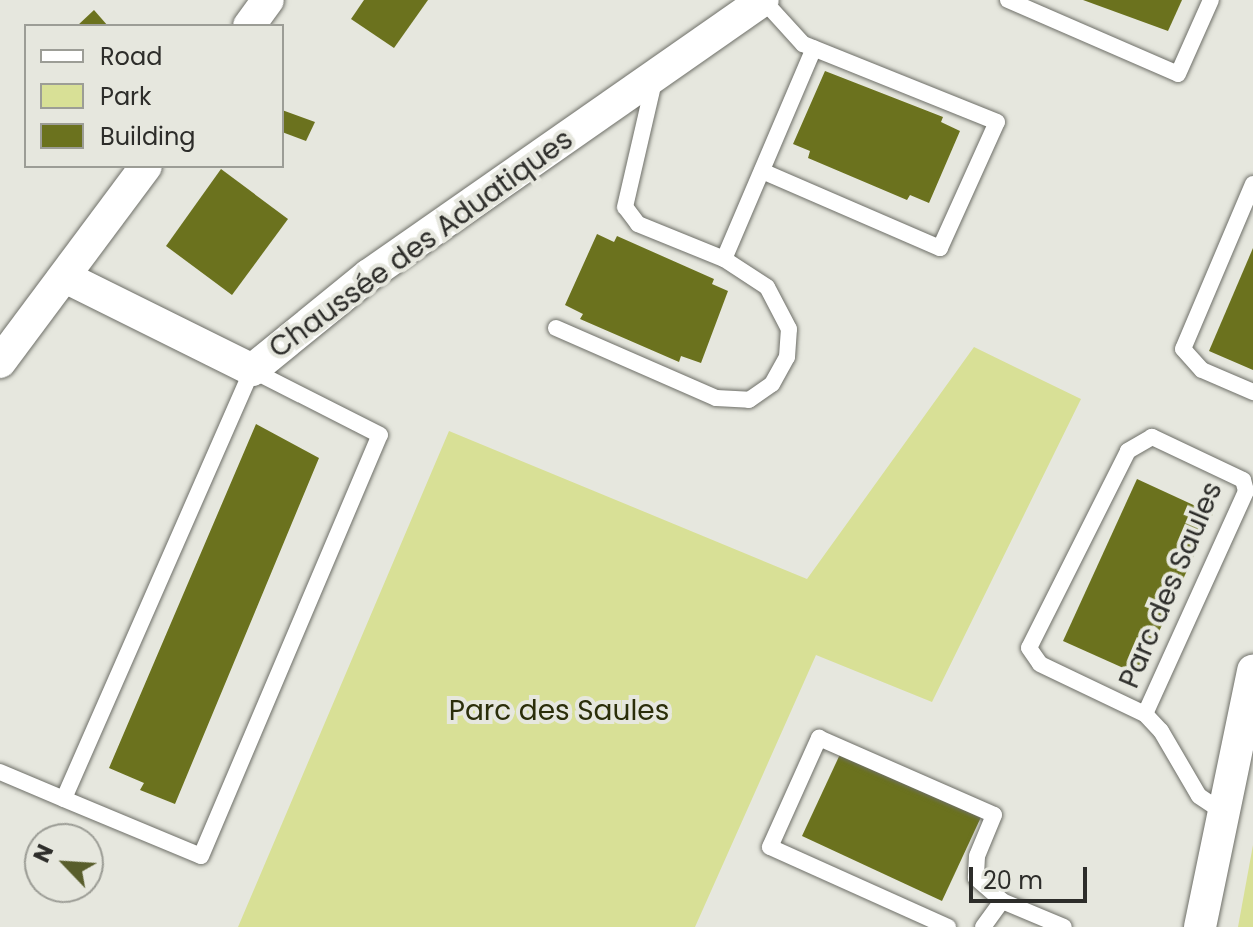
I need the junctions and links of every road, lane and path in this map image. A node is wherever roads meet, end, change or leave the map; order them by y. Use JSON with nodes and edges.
{"nodes":[{"id":1,"x":268,"y":0,"type":"edge"},
{"id":2,"x":763,"y":0,"type":"edge"},
{"id":3,"x":1008,"y":0,"type":"edge"},
{"id":4,"x":1211,"y":0,"type":"edge"},
{"id":5,"x":250,"y":24,"type":"edge"},
{"id":6,"x":814,"y":48,"type":"junction"},
{"id":7,"x":655,"y":74,"type":"junction"},
{"id":8,"x":145,"y":168,"type":"edge"},
{"id":9,"x":762,"y":171,"type":"junction"},
{"id":10,"x":1253,"y":184,"type":"edge"},
{"id":11,"x":724,"y":259,"type":"junction"},
{"id":12,"x":65,"y":277,"type":"junction"},
{"id":13,"x":556,"y":328,"type":"dead end"},
{"id":14,"x":2,"y":355,"type":"edge"},
{"id":15,"x":252,"y":370,"type":"junction"},
{"id":16,"x":1253,"y":392,"type":"edge"},
{"id":17,"x":1253,"y":670,"type":"edge"},
{"id":18,"x":1145,"y":714,"type":"junction"},
{"id":19,"x":0,"y":772,"type":"edge"},
{"id":20,"x":64,"y":799,"type":"junction"},
{"id":21,"x":1223,"y":812,"type":"junction"},
{"id":22,"x":1002,"y":901,"type":"junction"},
{"id":23,"x":948,"y":927,"type":"edge"},
{"id":24,"x":983,"y":927,"type":"edge"},
{"id":25,"x":1064,"y":927,"type":"edge"},
{"id":26,"x":1200,"y":927,"type":"edge"}],
"edges":[{"from":1,"to":5,"type":"street"},
{"from":2,"to":6,"type":"lane"},
{"from":2,"to":7,"type":"street","name":"Chaussée des Aduatiques"},
{"from":3,"to":4,"type":"lane"},
{"from":6,"to":9,"type":"lane"},
{"from":6,"to":9,"type":"lane"},
{"from":7,"to":11,"type":"lane"},
{"from":7,"to":15,"type":"street","name":"Chaussée des Aduatiques"},
{"from":8,"to":12,"type":"street"},
{"from":9,"to":11,"type":"lane"},
{"from":10,"to":16,"type":"lane"},
{"from":11,"to":13,"type":"lane"},
{"from":12,"to":14,"type":"street"},
{"from":12,"to":15,"type":"street","name":"Chaussée des Aduatiques"},
{"from":15,"to":20,"type":"lane"},
{"from":15,"to":20,"type":"lane"},
{"from":17,"to":21,"type":"street"},
{"from":18,"to":18,"type":"lane","name":"Parc des Saules"},
{"from":18,"to":21,"type":"lane","name":"Parc des Saules"},
{"from":19,"to":20,"type":"lane"},
{"from":21,"to":26,"type":"street"},
{"from":22,"to":23,"type":"lane"},
{"from":22,"to":24,"type":"lane"},
{"from":22,"to":25,"type":"lane"}]}
